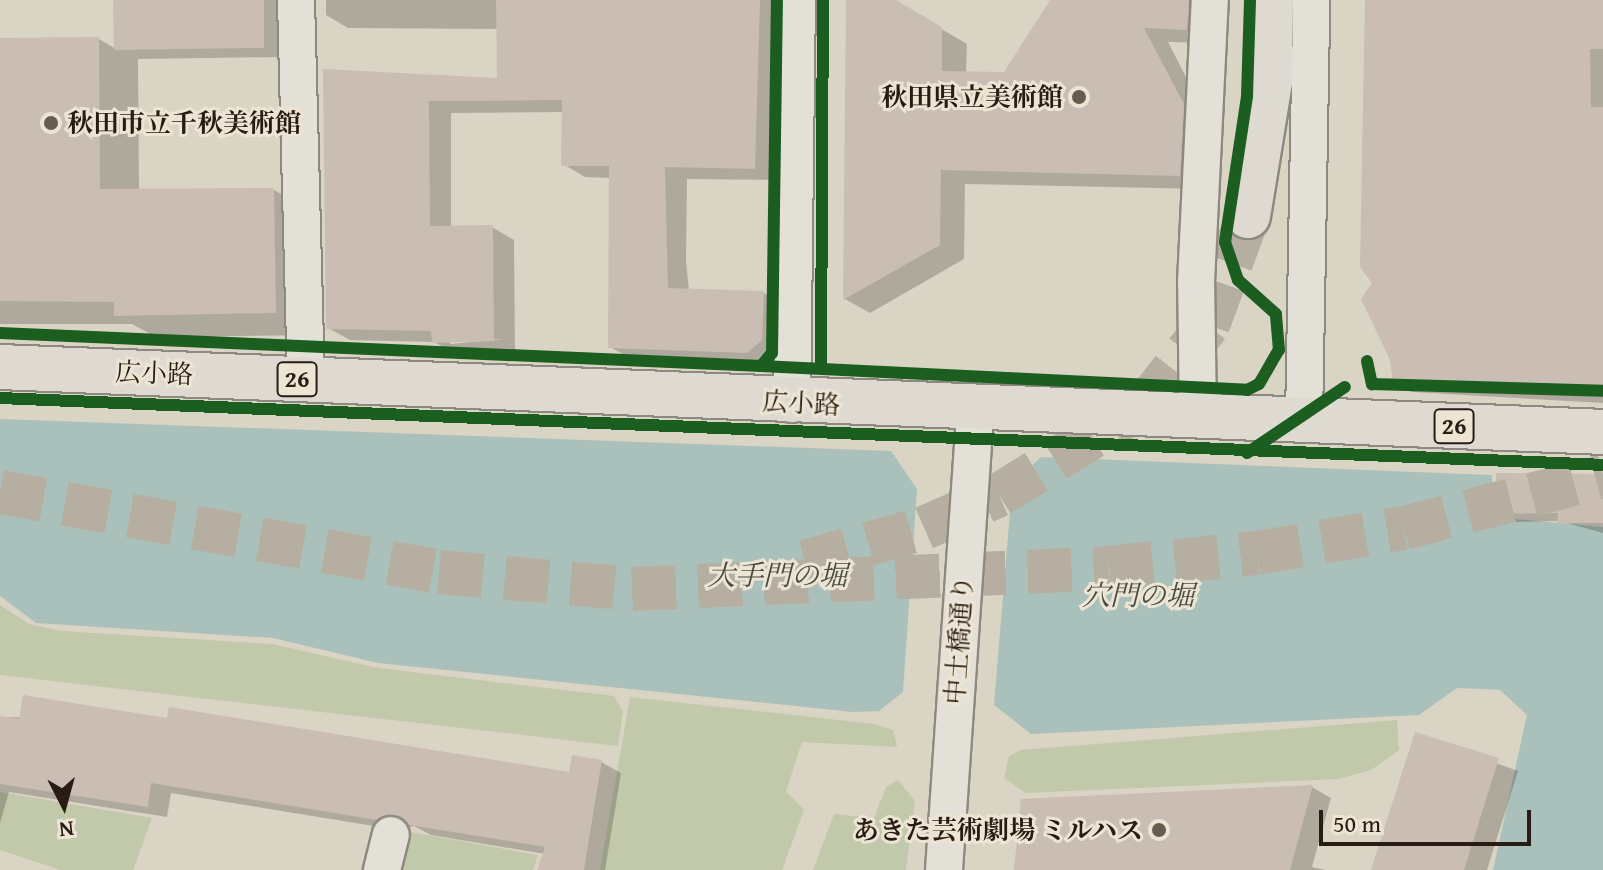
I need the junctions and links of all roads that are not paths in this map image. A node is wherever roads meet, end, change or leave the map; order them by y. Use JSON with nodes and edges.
{"nodes":[{"id":1,"x":296,"y":0,"type":"edge"},
{"id":2,"x":797,"y":0,"type":"edge"},
{"id":3,"x":1210,"y":0,"type":"edge"},
{"id":4,"x":1271,"y":0,"type":"edge"},
{"id":5,"x":1311,"y":0,"type":"edge"},
{"id":6,"x":1248,"y":216,"type":"tunnel mouth"},
{"id":7,"x":0,"y":367,"type":"edge"},
{"id":8,"x":306,"y":379,"type":"junction"},
{"id":9,"x":792,"y":404,"type":"junction"},
{"id":10,"x":975,"y":410,"type":"junction"},
{"id":11,"x":1198,"y":418,"type":"junction"},
{"id":12,"x":1304,"y":420,"type":"junction"},
{"id":13,"x":1603,"y":432,"type":"edge"},
{"id":14,"x":391,"y":835,"type":"dead end"},
{"id":15,"x":382,"y":870,"type":"edge"},
{"id":16,"x":944,"y":870,"type":"edge"}],
"edges":[{"from":1,"to":8,"type":"street"},
{"from":2,"to":9,"type":"street"},
{"from":3,"to":11,"type":"street"},
{"from":4,"to":6,"type":"main road"},
{"from":5,"to":12,"type":"street"},
{"from":7,"to":8,"type":"main road","name":"広小路","number":"26"},
{"from":8,"to":9,"type":"main road","name":"広小路","number":"26"},
{"from":9,"to":10,"type":"main road","name":"広小路","number":"26"},
{"from":10,"to":11,"type":"main road","name":"広小路","number":"26"},
{"from":10,"to":16,"type":"street","name":"中土橋通り"},
{"from":11,"to":12,"type":"main road","name":"広小路","number":"26"},
{"from":12,"to":13,"type":"main road","name":"広小路","number":"26"},
{"from":14,"to":15,"type":"street"}]}
